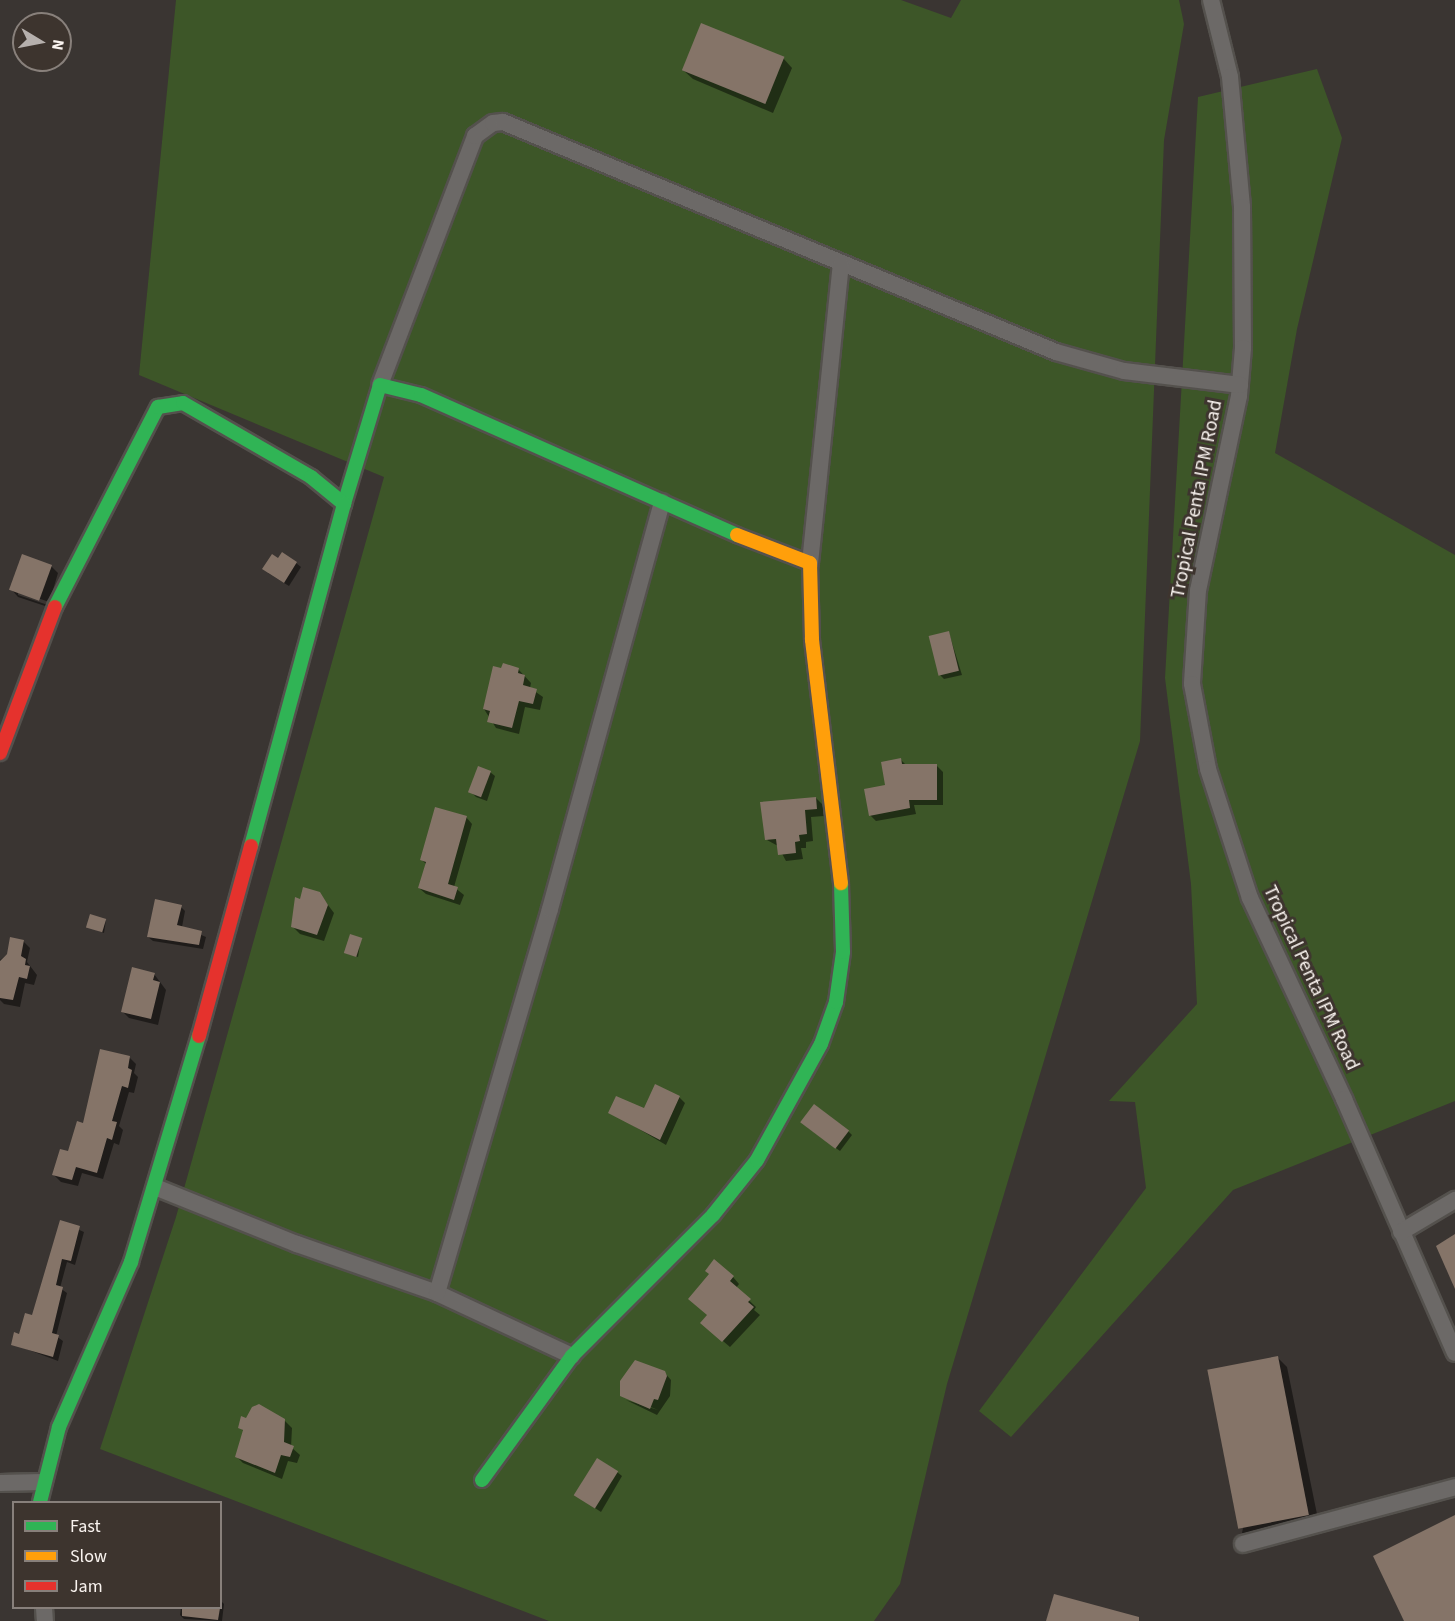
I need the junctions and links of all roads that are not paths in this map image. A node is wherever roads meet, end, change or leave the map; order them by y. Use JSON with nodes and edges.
{"nodes":[{"id":1,"x":1211,"y":0,"type":"edge"},
{"id":2,"x":841,"y":265,"type":"junction"},
{"id":3,"x":380,"y":385,"type":"junction"},
{"id":4,"x":1240,"y":386,"type":"junction"},
{"id":5,"x":662,"y":501,"type":"junction"},
{"id":6,"x":344,"y":504,"type":"junction"},
{"id":7,"x":810,"y":563,"type":"junction"},
{"id":8,"x":0,"y":753,"type":"edge"},
{"id":9,"x":155,"y":1187,"type":"junction"},
{"id":10,"x":1455,"y":1200,"type":"edge"},
{"id":11,"x":1401,"y":1232,"type":"junction"},
{"id":12,"x":437,"y":1293,"type":"junction"},
{"id":13,"x":1455,"y":1353,"type":"edge"},
{"id":14,"x":572,"y":1356,"type":"junction"},
{"id":15,"x":482,"y":1480,"type":"dead end"},
{"id":16,"x":42,"y":1482,"type":"junction"},
{"id":17,"x":0,"y":1483,"type":"edge"},
{"id":18,"x":1455,"y":1487,"type":"edge"},
{"id":19,"x":40,"y":1501,"type":"edge"},
{"id":20,"x":1243,"y":1544,"type":"dead end"}],
"edges":[{"from":1,"to":4,"type":"street","name":"Tropical Penta IPM Road"},
{"from":2,"to":3,"type":"street"},
{"from":2,"to":4,"type":"street"},
{"from":2,"to":7,"type":"street"},
{"from":3,"to":5,"type":"street"},
{"from":3,"to":6,"type":"street"},
{"from":4,"to":11,"type":"street","name":"Tropical Penta IPM Road"},
{"from":5,"to":7,"type":"street"},
{"from":5,"to":12,"type":"street"},
{"from":6,"to":8,"type":"street"},
{"from":6,"to":9,"type":"street"},
{"from":7,"to":14,"type":"street"},
{"from":9,"to":12,"type":"street"},
{"from":9,"to":16,"type":"street"},
{"from":10,"to":11,"type":"street"},
{"from":11,"to":13,"type":"street","name":"Tropical Penta IPM Road"},
{"from":12,"to":14,"type":"street"},
{"from":14,"to":15,"type":"street"},
{"from":16,"to":17,"type":"street"},
{"from":16,"to":19,"type":"street"},
{"from":18,"to":20,"type":"street"}]}
